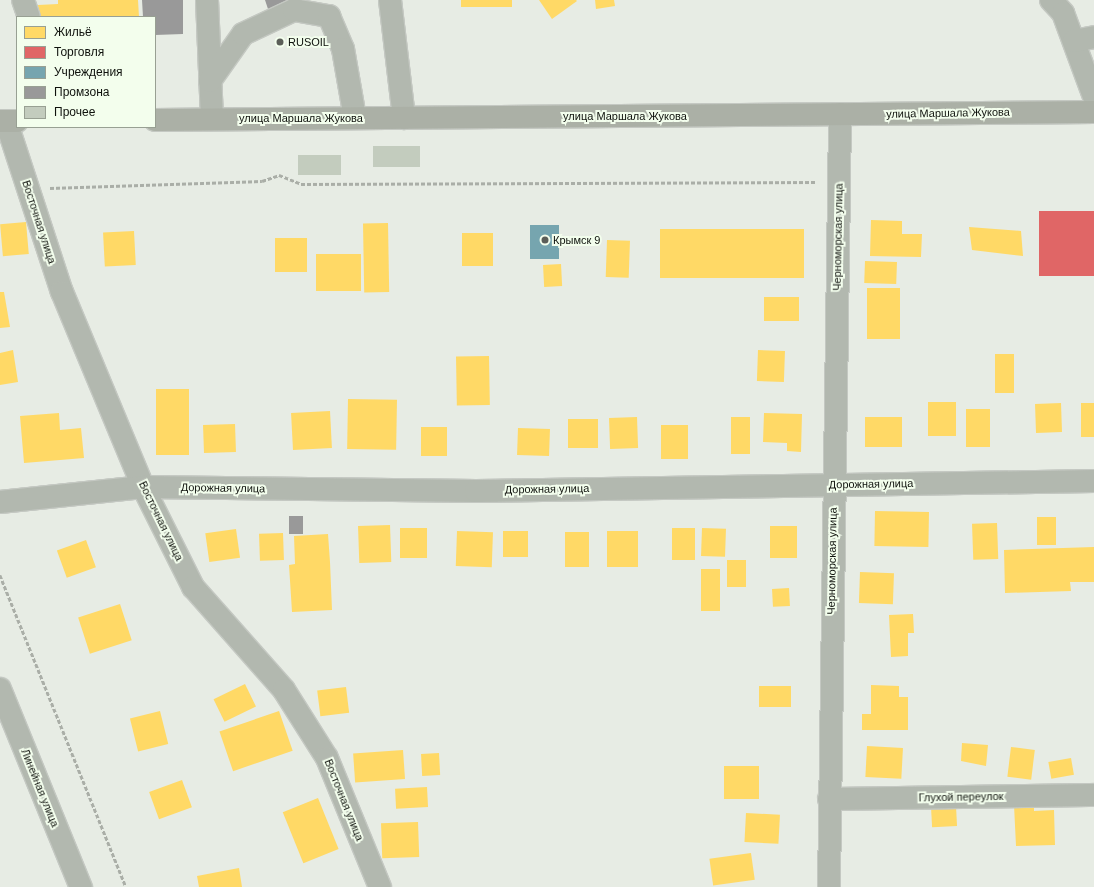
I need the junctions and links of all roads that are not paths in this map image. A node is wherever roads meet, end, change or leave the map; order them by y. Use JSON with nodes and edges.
{"nodes":[{"id":1,"x":23,"y":0,"type":"edge"},
{"id":2,"x":207,"y":0,"type":"edge"},
{"id":3,"x":390,"y":0,"type":"edge"},
{"id":4,"x":1051,"y":0,"type":"edge"},
{"id":5,"x":29,"y":16,"type":"edge"},
{"id":6,"x":1084,"y":39,"type":"edge"},
{"id":7,"x":210,"y":80,"type":"junction"},
{"id":8,"x":1094,"y":97,"type":"edge"},
{"id":9,"x":1094,"y":112,"type":"edge"},
{"id":10,"x":840,"y":114,"type":"junction"},
{"id":11,"x":355,"y":118,"type":"junction"},
{"id":12,"x":404,"y":118,"type":"junction"},
{"id":13,"x":212,"y":119,"type":"junction"},
{"id":14,"x":156,"y":120,"type":"edge"},
{"id":15,"x":8,"y":121,"type":"edge"},
{"id":16,"x":1094,"y":481,"type":"edge"},
{"id":17,"x":833,"y":484,"type":"junction"},
{"id":18,"x":143,"y":487,"type":"junction"},
{"id":19,"x":0,"y":502,"type":"edge"},
{"id":20,"x":0,"y":689,"type":"edge"},
{"id":21,"x":9,"y":735,"type":"edge"},
{"id":22,"x":1094,"y":795,"type":"edge"},
{"id":23,"x":829,"y":798,"type":"junction"},
{"id":24,"x":81,"y":887,"type":"edge"},
{"id":25,"x":380,"y":887,"type":"edge"},
{"id":26,"x":829,"y":887,"type":"edge"}],
"edges":[{"from":1,"to":5,"type":"street"},
{"from":2,"to":7,"type":"street"},
{"from":3,"to":12,"type":"street"},
{"from":4,"to":6,"type":"street"},
{"from":6,"to":8,"type":"street"},
{"from":7,"to":11,"type":"street"},
{"from":7,"to":13,"type":"street"},
{"from":9,"to":10,"type":"main road","name":"улица Маршала Жукова"},
{"from":10,"to":12,"type":"main road","name":"улица Маршала Жукова"},
{"from":10,"to":17,"type":"street","name":"Черноморская улица"},
{"from":11,"to":12,"type":"main road","name":"улица Маршала Жукова"},
{"from":11,"to":13,"type":"main road","name":"улица Маршала Жукова"},
{"from":13,"to":14,"type":"main road","name":"улица Маршала Жукова"},
{"from":15,"to":18,"type":"street","name":"Восточная улица"},
{"from":16,"to":17,"type":"street","name":"Дорожная улица"},
{"from":17,"to":18,"type":"street","name":"Дорожная улица"},
{"from":17,"to":23,"type":"street","name":"Черноморская улица"},
{"from":18,"to":19,"type":"street","name":"Дорожная улица"},
{"from":18,"to":25,"type":"street","name":"Восточная улица"},
{"from":20,"to":21,"type":"street","name":"Линейная улица"},
{"from":21,"to":24,"type":"street","name":"Линейная улица"},
{"from":22,"to":23,"type":"street","name":"Глухой переулок"},
{"from":23,"to":26,"type":"street","name":"Черноморская улица"}]}
